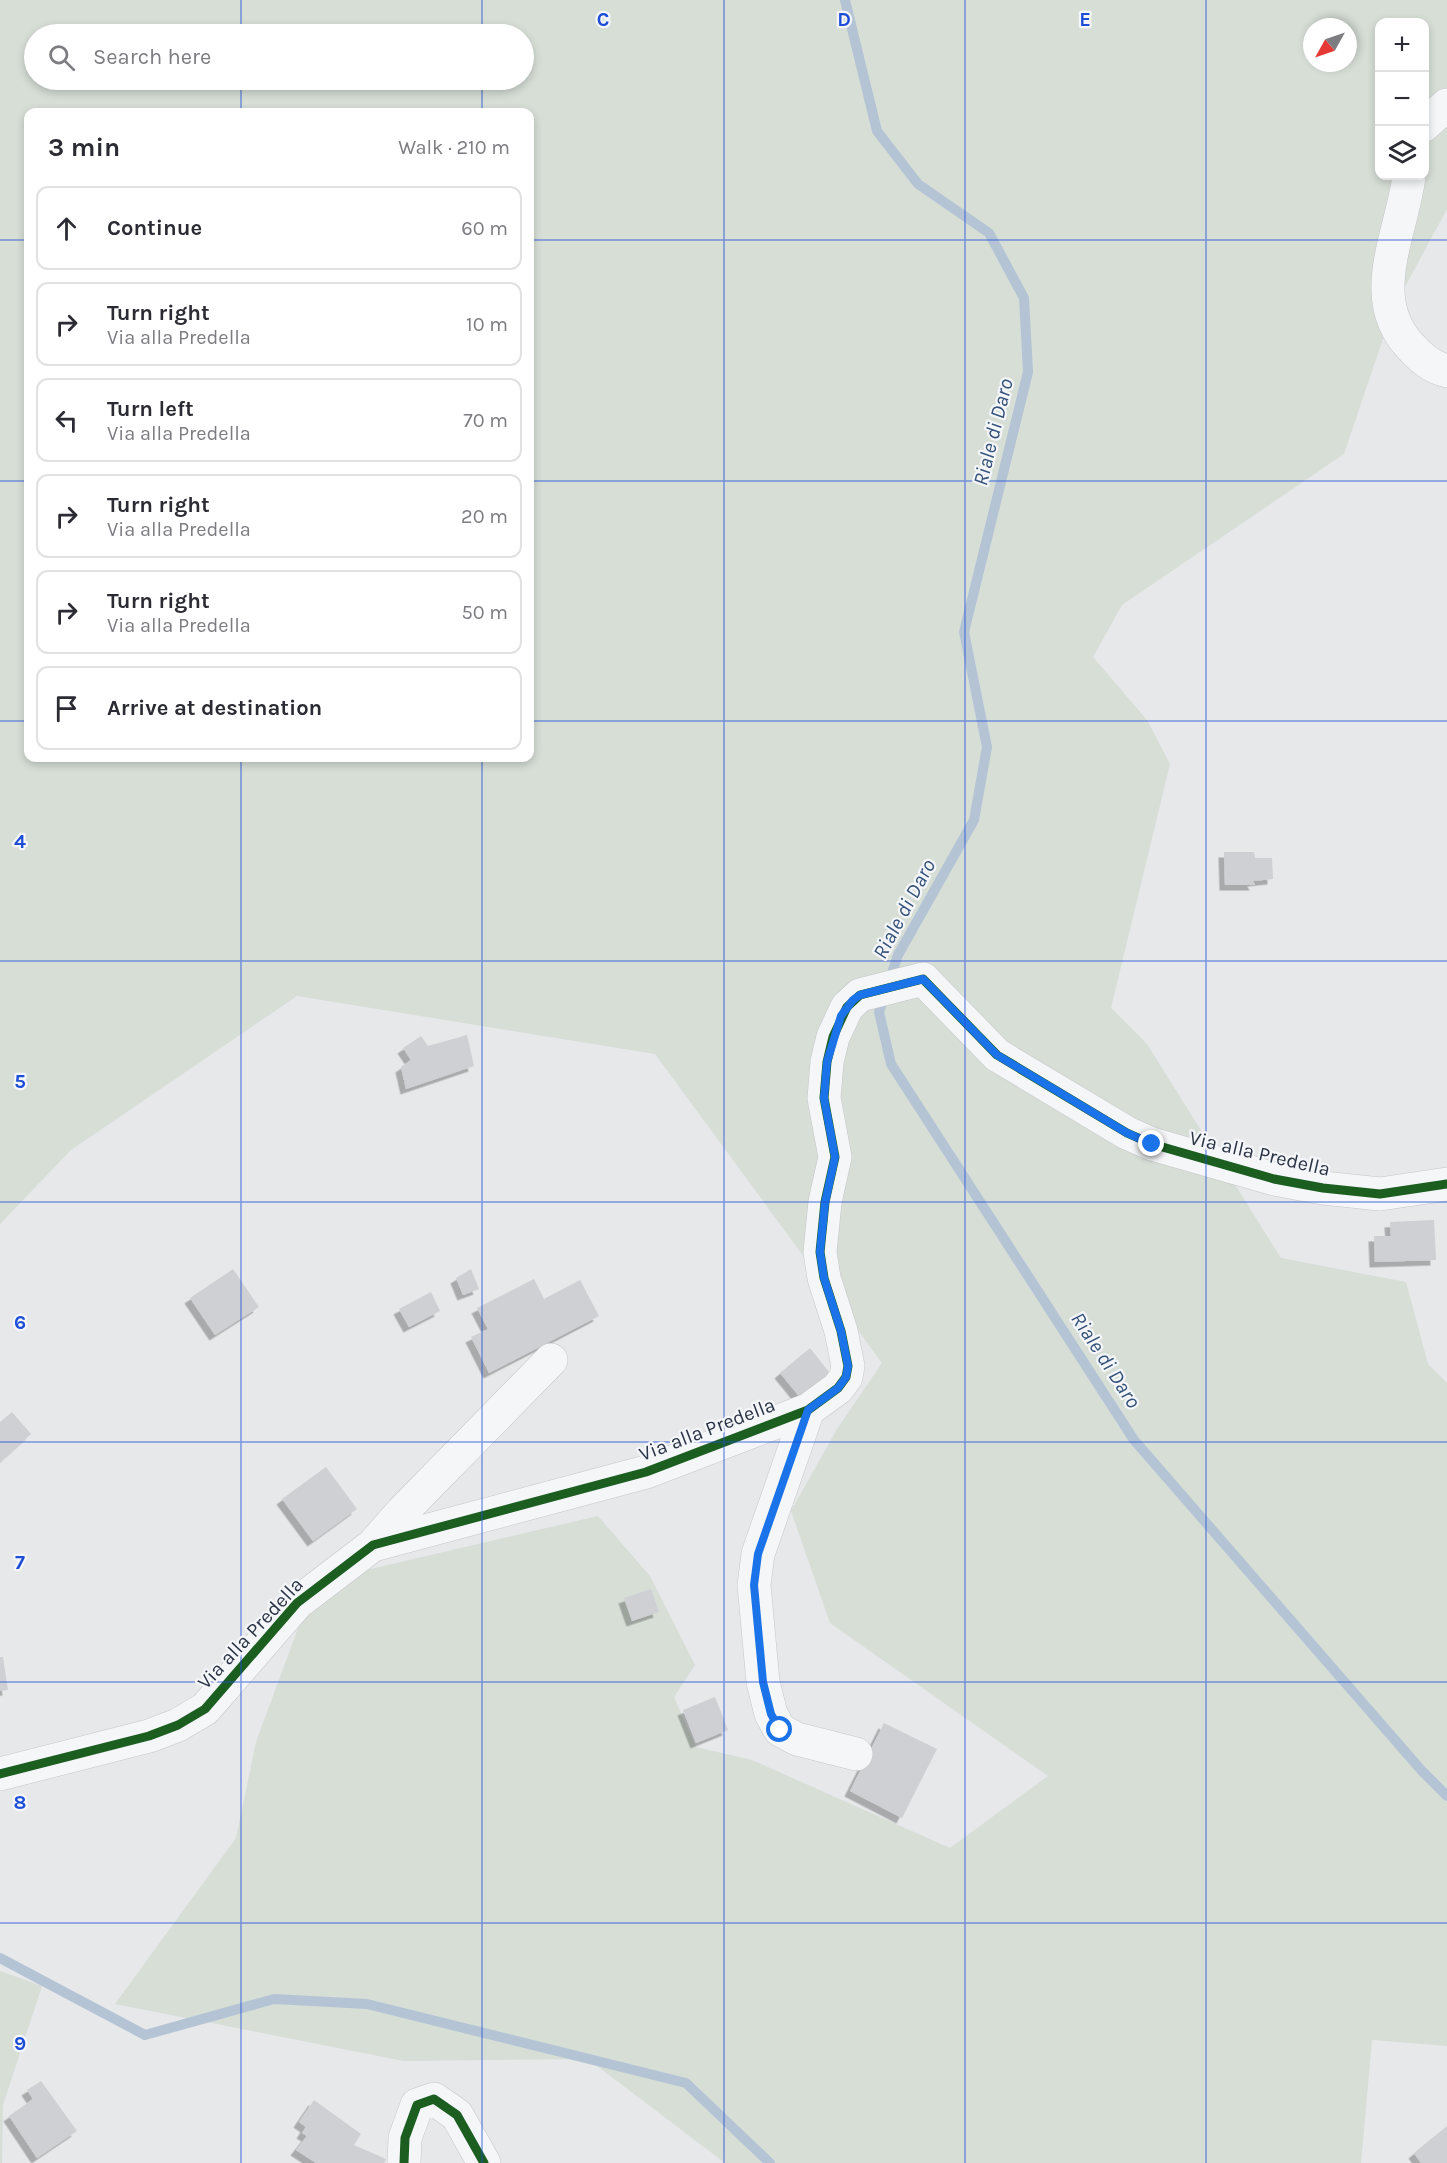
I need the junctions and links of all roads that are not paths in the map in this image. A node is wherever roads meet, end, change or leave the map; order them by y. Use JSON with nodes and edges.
{"nodes":[{"id":1,"x":1447,"y":105,"type":"edge"},
{"id":2,"x":1429,"y":121,"type":"edge"},
{"id":3,"x":1408,"y":180,"type":"edge"},
{"id":4,"x":1447,"y":371,"type":"edge"},
{"id":5,"x":1447,"y":1184,"type":"edge"},
{"id":6,"x":551,"y":1360,"type":"dead end"},
{"id":7,"x":808,"y":1410,"type":"junction"},
{"id":8,"x":373,"y":1545,"type":"junction"},
{"id":9,"x":856,"y":1754,"type":"dead end"},
{"id":10,"x":0,"y":1774,"type":"edge"},
{"id":11,"x":404,"y":2163,"type":"edge"},
{"id":12,"x":484,"y":2163,"type":"edge"}],
"edges":[{"from":1,"to":2,"type":"street"},
{"from":3,"to":4,"type":"street"},
{"from":5,"to":7,"type":"street","name":"Via alla Predella"},
{"from":6,"to":8,"type":"street"},
{"from":7,"to":8,"type":"street","name":"Via alla Predella"},
{"from":7,"to":9,"type":"street"},
{"from":8,"to":10,"type":"street","name":"Via alla Predella"},
{"from":11,"to":12,"type":"street"}]}
